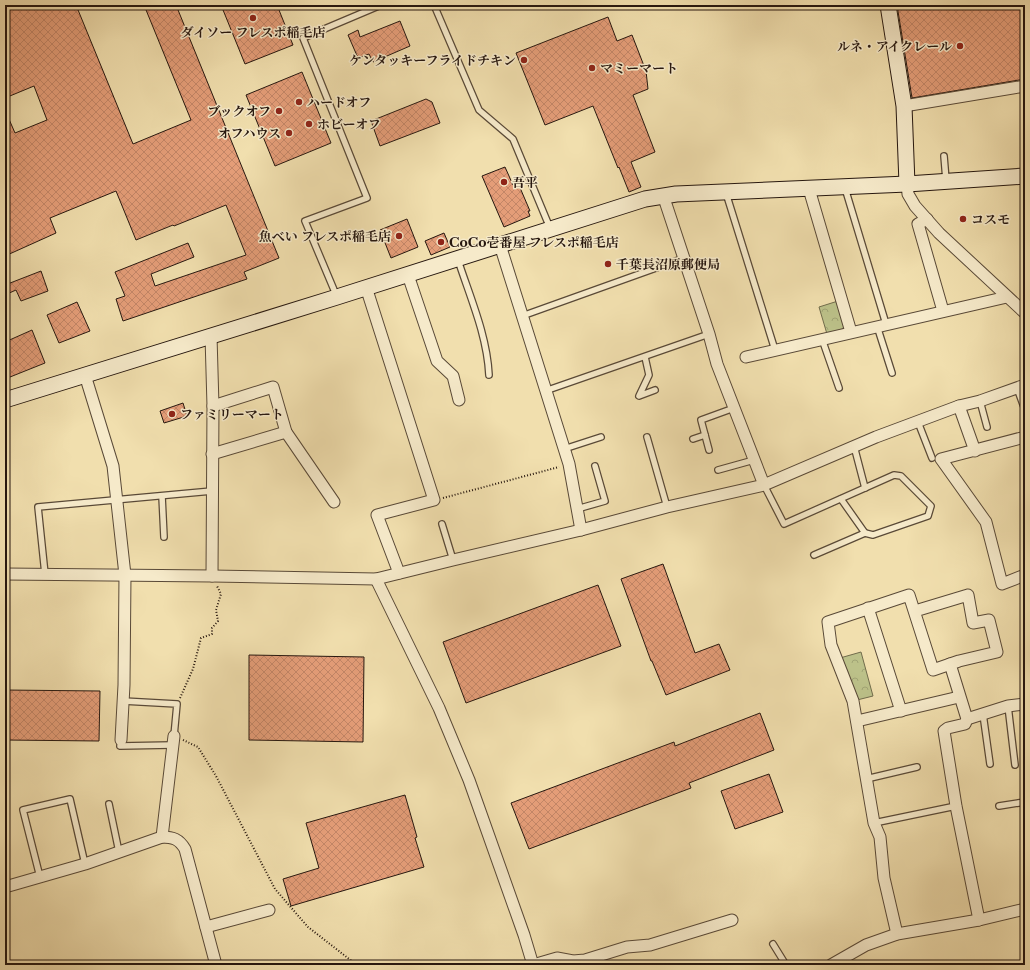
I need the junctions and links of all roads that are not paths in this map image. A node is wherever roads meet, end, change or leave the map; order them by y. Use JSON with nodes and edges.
{"nodes":[{"id":1,"x":381,"y":5,"type":"edge"},
{"id":2,"x":434,"y":5,"type":"edge"},
{"id":3,"x":888,"y":5,"type":"edge"},
{"id":4,"x":1025,"y":86,"type":"edge"},
{"id":5,"x":904,"y":106,"type":"junction"},
{"id":6,"x":944,"y":156,"type":"dead end"},
{"id":7,"x":1025,"y":176,"type":"edge"},
{"id":8,"x":946,"y":182,"type":"junction"},
{"id":9,"x":907,"y":184,"type":"junction"},
{"id":10,"x":844,"y":187,"type":"junction"},
{"id":11,"x":809,"y":189,"type":"junction"},
{"id":12,"x":726,"y":193,"type":"junction"},
{"id":13,"x":663,"y":195,"type":"junction"},
{"id":14,"x":928,"y":220,"type":"junction"},
{"id":15,"x":550,"y":229,"type":"junction"},
{"id":16,"x":500,"y":246,"type":"junction"},
{"id":17,"x":684,"y":258,"type":"junction"},
{"id":18,"x":458,"y":259,"type":"junction"},
{"id":19,"x":408,"y":275,"type":"junction"},
{"id":20,"x":366,"y":288,"type":"junction"},
{"id":21,"x":337,"y":297,"type":"junction"},
{"id":22,"x":1007,"y":297,"type":"junction"},
{"id":23,"x":943,"y":311,"type":"junction"},
{"id":24,"x":1025,"y":313,"type":"edge"},
{"id":25,"x":522,"y":316,"type":"junction"},
{"id":26,"x":882,"y":325,"type":"junction"},
{"id":27,"x":851,"y":332,"type":"junction"},
{"id":28,"x":708,"y":334,"type":"junction"},
{"id":29,"x":211,"y":336,"type":"junction"},
{"id":30,"x":822,"y":339,"type":"junction"},
{"id":31,"x":775,"y":350,"type":"junction"},
{"id":32,"x":645,"y":357,"type":"junction"},
{"id":33,"x":746,"y":357,"type":"dead end"},
{"id":34,"x":892,"y":373,"type":"dead end"},
{"id":35,"x":85,"y":375,"type":"junction"},
{"id":36,"x":489,"y":375,"type":"dead end"},
{"id":37,"x":1021,"y":386,"type":"edge"},
{"id":38,"x":838,"y":388,"type":"dead end"},
{"id":39,"x":654,"y":390,"type":"dead end"},
{"id":40,"x":545,"y":392,"type":"junction"},
{"id":41,"x":5,"y":400,"type":"edge"},
{"id":42,"x":459,"y":400,"type":"dead end"},
{"id":43,"x":980,"y":401,"type":"junction"},
{"id":44,"x":213,"y":406,"type":"junction"},
{"id":45,"x":959,"y":406,"type":"junction"},
{"id":46,"x":735,"y":408,"type":"junction"},
{"id":47,"x":1025,"y":410,"type":"edge"},
{"id":48,"x":918,"y":422,"type":"junction"},
{"id":49,"x":988,"y":428,"type":"dead end"},
{"id":50,"x":286,"y":432,"type":"junction"},
{"id":51,"x":705,"y":435,"type":"junction"},
{"id":52,"x":601,"y":436,"type":"dead end"},
{"id":53,"x":647,"y":437,"type":"dead end"},
{"id":54,"x":1025,"y":437,"type":"edge"},
{"id":55,"x":692,"y":439,"type":"dead end"},
{"id":56,"x":854,"y":446,"type":"junction"},
{"id":57,"x":564,"y":449,"type":"junction"},
{"id":58,"x":710,"y":450,"type":"dead end"},
{"id":59,"x":975,"y":451,"type":"junction"},
{"id":60,"x":212,"y":454,"type":"junction"},
{"id":61,"x":932,"y":458,"type":"dead end"},
{"id":62,"x":754,"y":460,"type":"junction"},
{"id":63,"x":595,"y":466,"type":"dead end"},
{"id":64,"x":718,"y":470,"type":"dead end"},
{"id":65,"x":764,"y":485,"type":"junction"},
{"id":66,"x":864,"y":488,"type":"junction"},
{"id":67,"x":212,"y":491,"type":"junction"},
{"id":68,"x":162,"y":496,"type":"junction"},
{"id":69,"x":841,"y":499,"type":"junction"},
{"id":70,"x":116,"y":500,"type":"junction"},
{"id":71,"x":334,"y":502,"type":"dead end"},
{"id":72,"x":667,"y":507,"type":"junction"},
{"id":73,"x":577,"y":509,"type":"junction"},
{"id":74,"x":442,"y":524,"type":"dead end"},
{"id":75,"x":581,"y":530,"type":"junction"},
{"id":76,"x":865,"y":533,"type":"junction"},
{"id":77,"x":164,"y":537,"type":"dead end"},
{"id":78,"x":814,"y":555,"type":"dead end"},
{"id":79,"x":453,"y":560,"type":"junction"},
{"id":80,"x":399,"y":573,"type":"junction"},
{"id":81,"x":5,"y":574,"type":"edge"},
{"id":82,"x":45,"y":574,"type":"junction"},
{"id":83,"x":125,"y":575,"type":"junction"},
{"id":84,"x":1025,"y":575,"type":"edge"},
{"id":85,"x":212,"y":576,"type":"junction"},
{"id":86,"x":376,"y":579,"type":"junction"},
{"id":87,"x":868,"y":608,"type":"junction"},
{"id":88,"x":915,"y":611,"type":"junction"},
{"id":89,"x":950,"y":664,"type":"junction"},
{"id":90,"x":959,"y":697,"type":"junction"},
{"id":91,"x":123,"y":701,"type":"junction"},
{"id":92,"x":1025,"y":704,"type":"edge"},
{"id":93,"x":1008,"y":706,"type":"junction"},
{"id":94,"x":901,"y":711,"type":"junction"},
{"id":95,"x":983,"y":714,"type":"junction"},
{"id":96,"x":967,"y":719,"type":"junction"},
{"id":97,"x":857,"y":721,"type":"junction"},
{"id":98,"x":121,"y":740,"type":"joint"},
{"id":99,"x":173,"y":741,"type":"junction"},
{"id":100,"x":990,"y":764,"type":"dead end"},
{"id":101,"x":1015,"y":765,"type":"dead end"},
{"id":102,"x":917,"y":767,"type":"dead end"},
{"id":103,"x":866,"y":780,"type":"junction"},
{"id":104,"x":1025,"y":802,"type":"edge"},
{"id":105,"x":109,"y":804,"type":"dead end"},
{"id":106,"x":956,"y":806,"type":"junction"},
{"id":107,"x":999,"y":806,"type":"dead end"},
{"id":108,"x":874,"y":824,"type":"junction"},
{"id":109,"x":162,"y":838,"type":"junction"},
{"id":110,"x":119,"y":852,"type":"junction"},
{"id":111,"x":85,"y":864,"type":"junction"},
{"id":112,"x":40,"y":877,"type":"junction"},
{"id":113,"x":5,"y":887,"type":"edge"},
{"id":114,"x":1025,"y":909,"type":"edge"},
{"id":115,"x":269,"y":910,"type":"dead end"},
{"id":116,"x":732,"y":920,"type":"dead end"},
{"id":117,"x":978,"y":920,"type":"junction"},
{"id":118,"x":206,"y":927,"type":"junction"},
{"id":119,"x":897,"y":934,"type":"junction"},
{"id":120,"x":773,"y":944,"type":"dead end"},
{"id":121,"x":216,"y":965,"type":"edge"},
{"id":122,"x":533,"y":965,"type":"edge"},
{"id":123,"x":786,"y":965,"type":"edge"},
{"id":124,"x":831,"y":965,"type":"edge"}],
"edges":[{"from":1,"to":21,"type":"lane"},
{"from":2,"to":15,"type":"lane"},
{"from":3,"to":5,"type":"street"},
{"from":4,"to":5,"type":"street"},
{"from":5,"to":9,"type":"street"},
{"from":6,"to":8,"type":"lane"},
{"from":7,"to":8,"type":"street"},
{"from":8,"to":9,"type":"street"},
{"from":9,"to":10,"type":"street"},
{"from":9,"to":14,"type":"street"},
{"from":10,"to":11,"type":"street"},
{"from":10,"to":26,"type":"lane"},
{"from":11,"to":12,"type":"street"},
{"from":11,"to":27,"type":"street"},
{"from":12,"to":13,"type":"street"},
{"from":12,"to":31,"type":"lane"},
{"from":13,"to":15,"type":"street"},
{"from":13,"to":17,"type":"street"},
{"from":14,"to":22,"type":"street"},
{"from":14,"to":23,"type":"street"},
{"from":15,"to":16,"type":"street"},
{"from":16,"to":18,"type":"street"},
{"from":16,"to":25,"type":"street"},
{"from":17,"to":25,"type":"lane"},
{"from":17,"to":28,"type":"street"},
{"from":18,"to":19,"type":"street"},
{"from":18,"to":36,"type":"lane"},
{"from":19,"to":20,"type":"street"},
{"from":19,"to":42,"type":"street"},
{"from":20,"to":21,"type":"street"},
{"from":20,"to":80,"type":"street"},
{"from":21,"to":29,"type":"street"},
{"from":22,"to":23,"type":"street"},
{"from":22,"to":24,"type":"street"},
{"from":23,"to":26,"type":"street"},
{"from":25,"to":40,"type":"street"},
{"from":26,"to":27,"type":"street"},
{"from":26,"to":34,"type":"lane"},
{"from":27,"to":30,"type":"street"},
{"from":28,"to":32,"type":"lane"},
{"from":28,"to":46,"type":"street"},
{"from":29,"to":35,"type":"street"},
{"from":29,"to":44,"type":"street"},
{"from":30,"to":31,"type":"street"},
{"from":30,"to":38,"type":"lane"},
{"from":31,"to":33,"type":"street"},
{"from":32,"to":39,"type":"lane"},
{"from":32,"to":40,"type":"lane"},
{"from":35,"to":41,"type":"street"},
{"from":35,"to":70,"type":"street"},
{"from":37,"to":43,"type":"street"},
{"from":37,"to":47,"type":"lane"},
{"from":40,"to":57,"type":"street"},
{"from":43,"to":45,"type":"street"},
{"from":43,"to":49,"type":"lane"},
{"from":44,"to":50,"type":"street"},
{"from":44,"to":60,"type":"street"},
{"from":45,"to":48,"type":"street"},
{"from":45,"to":59,"type":"street"},
{"from":46,"to":51,"type":"lane"},
{"from":46,"to":62,"type":"street"},
{"from":48,"to":56,"type":"street"},
{"from":48,"to":61,"type":"lane"},
{"from":50,"to":60,"type":"street"},
{"from":50,"to":71,"type":"street"},
{"from":51,"to":55,"type":"lane"},
{"from":51,"to":58,"type":"lane"},
{"from":52,"to":57,"type":"lane"},
{"from":53,"to":72,"type":"lane"},
{"from":54,"to":59,"type":"street"},
{"from":56,"to":65,"type":"street"},
{"from":56,"to":66,"type":"lane"},
{"from":57,"to":73,"type":"street"},
{"from":59,"to":84,"type":"street"},
{"from":60,"to":67,"type":"street"},
{"from":62,"to":64,"type":"lane"},
{"from":62,"to":65,"type":"street"},
{"from":63,"to":73,"type":"lane"},
{"from":65,"to":69,"type":"lane"},
{"from":65,"to":72,"type":"street"},
{"from":66,"to":69,"type":"lane"},
{"from":66,"to":76,"type":"lane"},
{"from":67,"to":68,"type":"lane"},
{"from":67,"to":85,"type":"street"},
{"from":68,"to":70,"type":"lane"},
{"from":68,"to":77,"type":"lane"},
{"from":69,"to":76,"type":"lane"},
{"from":70,"to":82,"type":"lane"},
{"from":70,"to":83,"type":"street"},
{"from":72,"to":75,"type":"street"},
{"from":73,"to":75,"type":"street"},
{"from":74,"to":79,"type":"lane"},
{"from":75,"to":79,"type":"street"},
{"from":76,"to":78,"type":"lane"},
{"from":79,"to":80,"type":"street"},
{"from":80,"to":86,"type":"street"},
{"from":81,"to":82,"type":"street"},
{"from":82,"to":83,"type":"street"},
{"from":83,"to":85,"type":"street"},
{"from":83,"to":91,"type":"street"},
{"from":85,"to":86,"type":"street"},
{"from":86,"to":122,"type":"street"},
{"from":87,"to":88,"type":"street"},
{"from":87,"to":94,"type":"street"},
{"from":87,"to":97,"type":"street"},
{"from":88,"to":89,"type":"street"},
{"from":88,"to":89,"type":"street"},
{"from":89,"to":90,"type":"street"},
{"from":90,"to":94,"type":"street"},
{"from":90,"to":96,"type":"street"},
{"from":91,"to":98,"type":"street"},
{"from":91,"to":99,"type":"lane"},
{"from":92,"to":93,"type":"street"},
{"from":93,"to":95,"type":"street"},
{"from":93,"to":101,"type":"lane"},
{"from":94,"to":97,"type":"street"},
{"from":95,"to":96,"type":"street"},
{"from":95,"to":100,"type":"lane"},
{"from":96,"to":106,"type":"street"},
{"from":97,"to":103,"type":"street"},
{"from":98,"to":99,"type":"lane"},
{"from":99,"to":109,"type":"street"},
{"from":102,"to":103,"type":"lane"},
{"from":103,"to":108,"type":"street"},
{"from":104,"to":107,"type":"lane"},
{"from":105,"to":110,"type":"lane"},
{"from":106,"to":108,"type":"lane"},
{"from":106,"to":117,"type":"street"},
{"from":108,"to":119,"type":"street"},
{"from":109,"to":110,"type":"street"},
{"from":109,"to":118,"type":"street"},
{"from":110,"to":111,"type":"street"},
{"from":111,"to":112,"type":"street"},
{"from":111,"to":112,"type":"lane"},
{"from":112,"to":113,"type":"street"},
{"from":114,"to":117,"type":"street"},
{"from":115,"to":118,"type":"street"},
{"from":116,"to":122,"type":"street"},
{"from":117,"to":119,"type":"street"},
{"from":118,"to":121,"type":"street"},
{"from":119,"to":124,"type":"street"},
{"from":120,"to":123,"type":"lane"}]}
